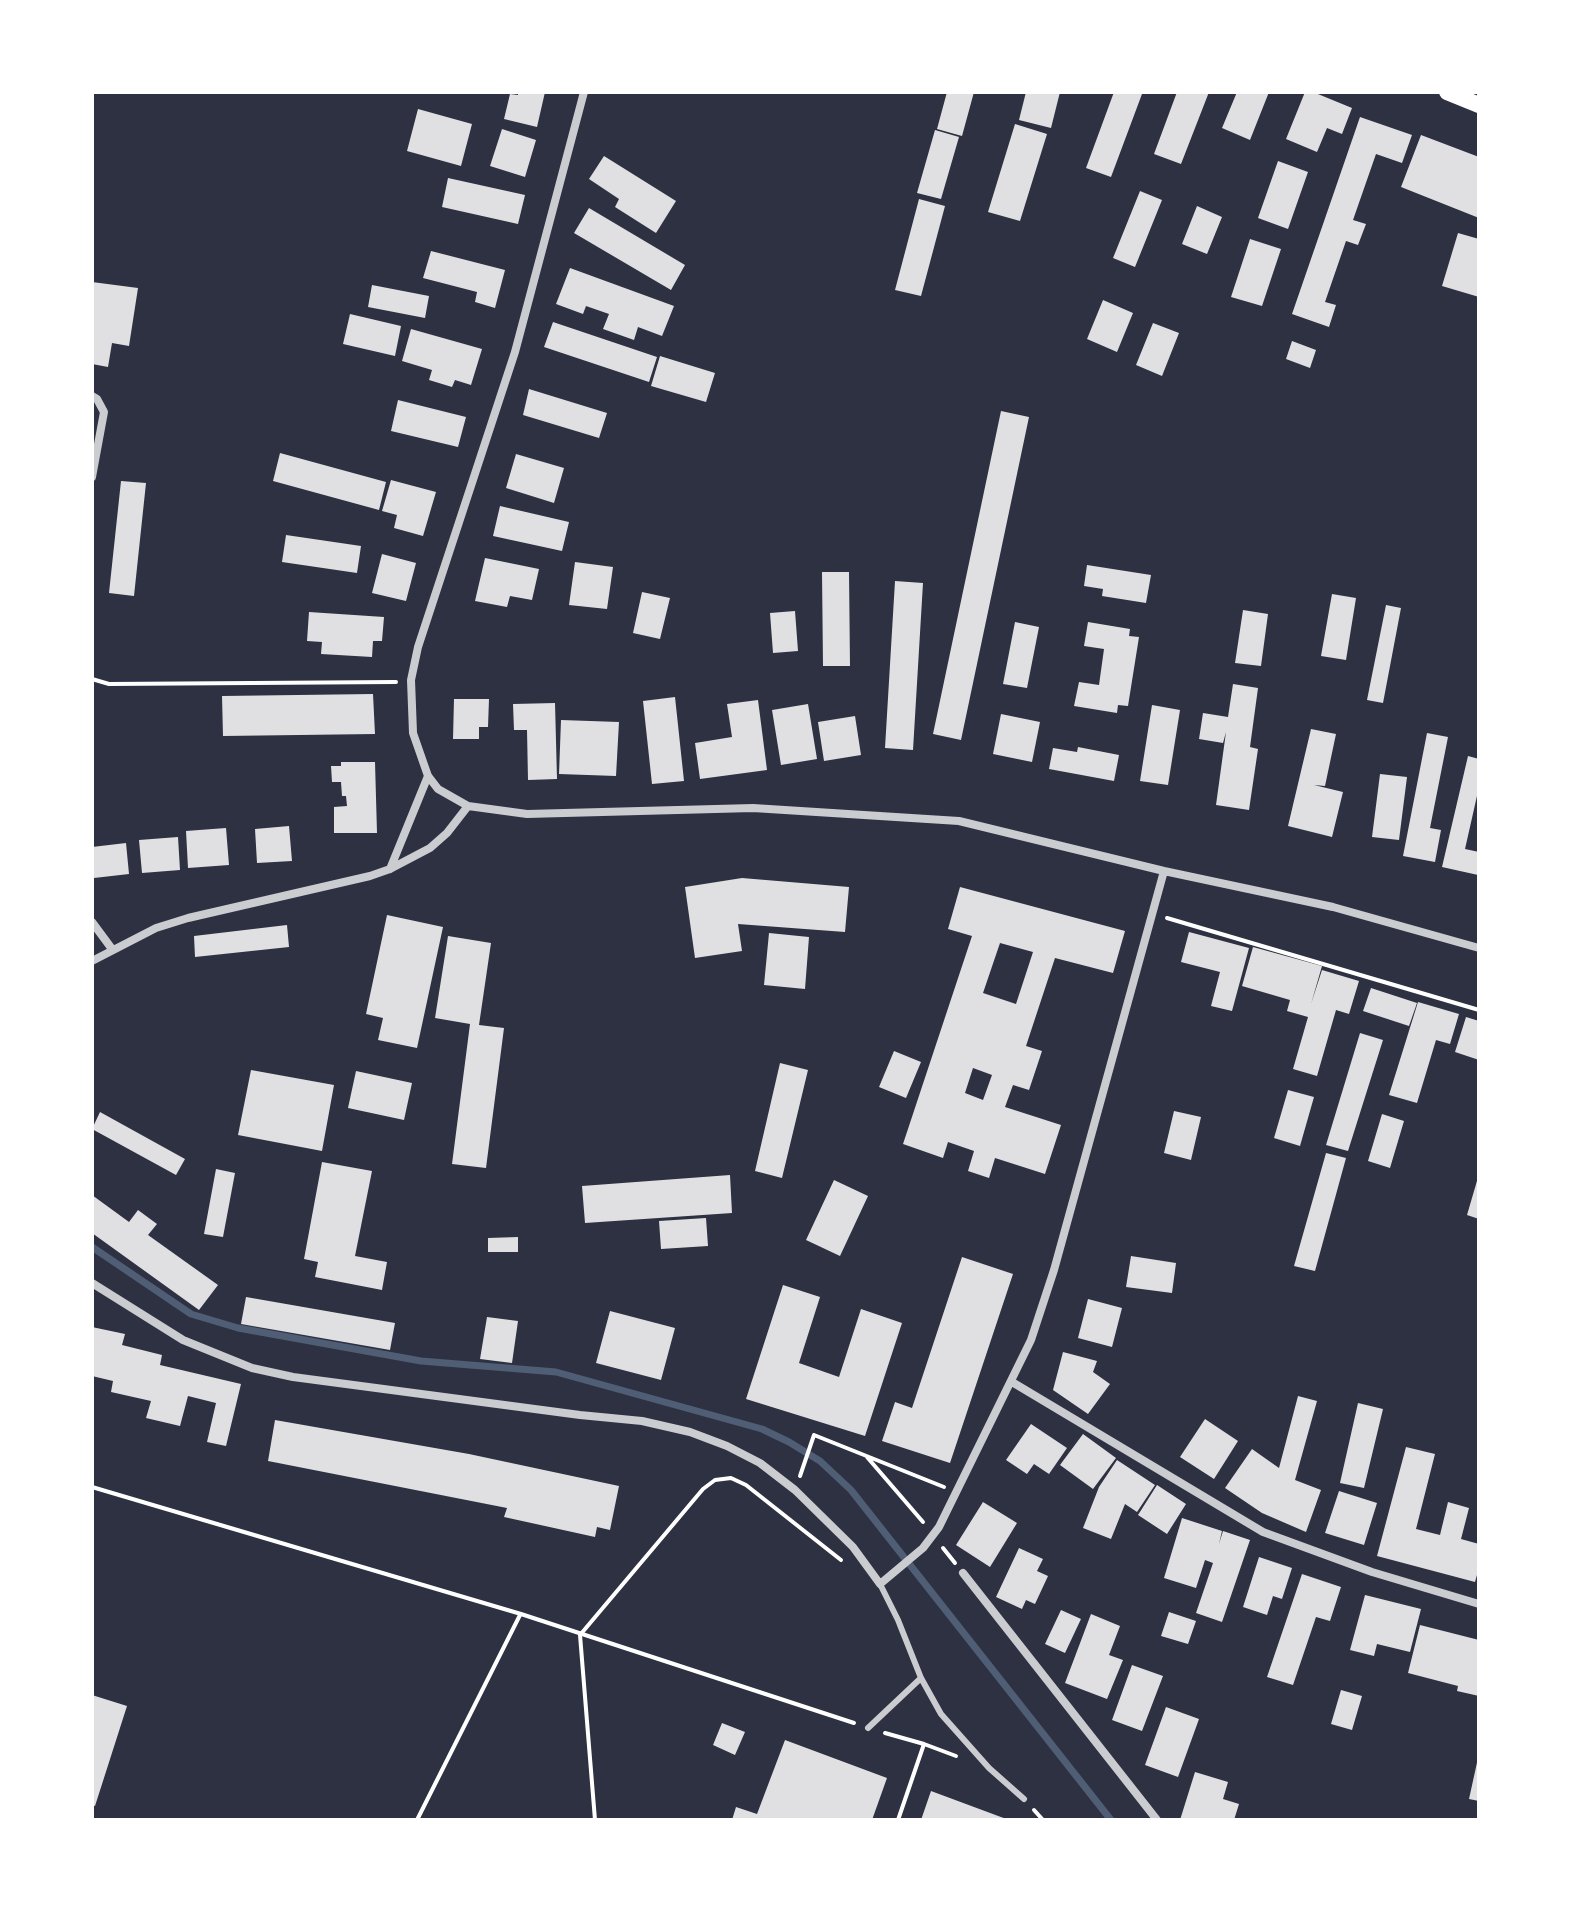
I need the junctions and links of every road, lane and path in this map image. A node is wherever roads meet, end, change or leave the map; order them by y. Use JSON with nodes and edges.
{"nodes":[{"id":1,"x":584,"y":92,"type":"edge"},
{"id":2,"x":1447,"y":92,"type":"edge"},
{"id":3,"x":1479,"y":105,"type":"edge"},
{"id":4,"x":92,"y":396,"type":"edge"},
{"id":5,"x":92,"y":477,"type":"edge"},
{"id":6,"x":92,"y":679,"type":"edge"},
{"id":7,"x":411,"y":680,"type":"junction"},
{"id":8,"x":428,"y":776,"type":"junction"},
{"id":9,"x":468,"y":806,"type":"junction"},
{"id":10,"x":390,"y":869,"type":"junction"},
{"id":11,"x":1164,"y":871,"type":"junction"},
{"id":12,"x":1152,"y":914,"type":"junction"},
{"id":13,"x":92,"y":922,"type":"edge"},
{"id":14,"x":1479,"y":948,"type":"edge"},
{"id":15,"x":112,"y":949,"type":"junction"},
{"id":16,"x":92,"y":961,"type":"edge"},
{"id":17,"x":1479,"y":1010,"type":"edge"},
{"id":18,"x":92,"y":1283,"type":"edge"},
{"id":19,"x":1012,"y":1382,"type":"junction"},
{"id":20,"x":867,"y":1457,"type":"junction"},
{"id":21,"x":802,"y":1470,"type":"dead end"},
{"id":22,"x":92,"y":1487,"type":"edge"},
{"id":23,"x":958,"y":1492,"type":"junction"},
{"id":24,"x":934,"y":1535,"type":"junction"},
{"id":25,"x":870,"y":1567,"type":"junction"},
{"id":26,"x":963,"y":1573,"type":"joint"},
{"id":27,"x":880,"y":1584,"type":"junction"},
{"id":28,"x":1479,"y":1604,"type":"edge"},
{"id":29,"x":521,"y":1614,"type":"junction"},
{"id":30,"x":580,"y":1635,"type":"junction"},
{"id":31,"x":921,"y":1678,"type":"junction"},
{"id":32,"x":868,"y":1728,"type":"junction"},
{"id":33,"x":924,"y":1744,"type":"junction"},
{"id":34,"x":989,"y":1768,"type":"junction"},
{"id":35,"x":1024,"y":1799,"type":"dead end"},
{"id":36,"x":417,"y":1820,"type":"edge"},
{"id":37,"x":595,"y":1820,"type":"edge"},
{"id":38,"x":898,"y":1820,"type":"edge"},
{"id":39,"x":1157,"y":1820,"type":"edge"}],
"edges":[{"from":1,"to":7,"type":"street"},
{"from":2,"to":3,"type":"main road"},
{"from":4,"to":5,"type":"street"},
{"from":6,"to":7,"type":"path"},
{"from":7,"to":8,"type":"street"},
{"from":8,"to":9,"type":"street"},
{"from":8,"to":10,"type":"street"},
{"from":9,"to":10,"type":"street"},
{"from":9,"to":11,"type":"street"},
{"from":10,"to":15,"type":"street"},
{"from":11,"to":12,"type":"street"},
{"from":11,"to":14,"type":"street"},
{"from":12,"to":17,"type":"path"},
{"from":12,"to":19,"type":"street"},
{"from":13,"to":15,"type":"street"},
{"from":15,"to":16,"type":"street"},
{"from":18,"to":25,"type":"street"},
{"from":19,"to":23,"type":"street"},
{"from":19,"to":28,"type":"street"},
{"from":20,"to":21,"type":"path"},
{"from":20,"to":23,"type":"path"},
{"from":20,"to":24,"type":"path"},
{"from":22,"to":29,"type":"path"},
{"from":23,"to":24,"type":"street"},
{"from":24,"to":26,"type":"path"},
{"from":24,"to":27,"type":"street"},
{"from":25,"to":27,"type":"street"},
{"from":25,"to":30,"type":"path"},
{"from":26,"to":39,"type":"street"},
{"from":27,"to":31,"type":"lane"},
{"from":29,"to":30,"type":"path"},
{"from":29,"to":36,"type":"path"},
{"from":30,"to":32,"type":"path"},
{"from":30,"to":37,"type":"path"},
{"from":31,"to":32,"type":"lane"},
{"from":31,"to":34,"type":"lane"},
{"from":32,"to":33,"type":"path"},
{"from":33,"to":34,"type":"path"},
{"from":33,"to":38,"type":"path"},
{"from":34,"to":35,"type":"lane"}]}
